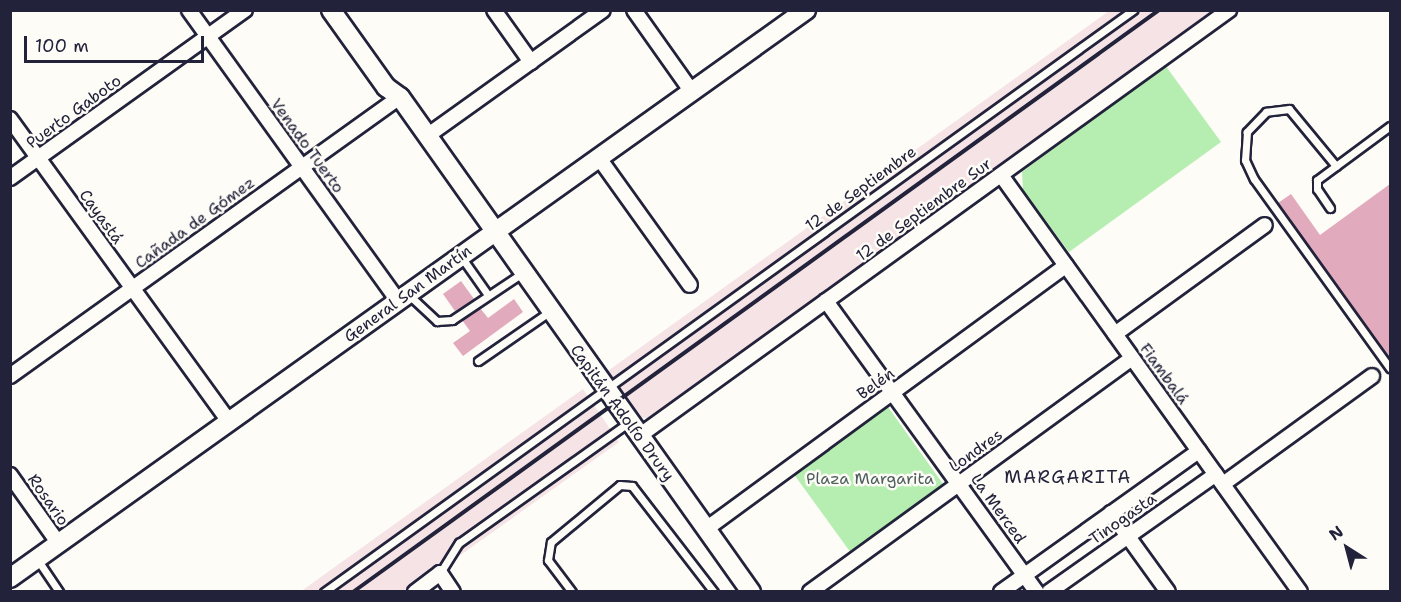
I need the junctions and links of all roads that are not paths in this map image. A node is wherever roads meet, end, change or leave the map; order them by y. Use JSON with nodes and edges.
{"nodes":[{"id":1,"x":189,"y":10,"type":"edge"},
{"id":2,"x":245,"y":10,"type":"edge"},
{"id":3,"x":331,"y":10,"type":"edge"},
{"id":4,"x":346,"y":10,"type":"edge"},
{"id":5,"x":494,"y":10,"type":"edge"},
{"id":6,"x":603,"y":10,"type":"edge"},
{"id":7,"x":634,"y":10,"type":"edge"},
{"id":8,"x":806,"y":10,"type":"edge"},
{"id":9,"x":1133,"y":10,"type":"edge"},
{"id":10,"x":1229,"y":10,"type":"edge"},
{"id":11,"x":208,"y":37,"type":"junction"},
{"id":12,"x":531,"y":62,"type":"junction"},
{"id":13,"x":692,"y":92,"type":"junction"},
{"id":14,"x":400,"y":97,"type":"junction"},
{"id":15,"x":10,"y":119,"type":"edge"},
{"id":16,"x":1390,"y":126,"type":"edge"},
{"id":17,"x":427,"y":136,"type":"junction"},
{"id":18,"x":38,"y":158,"type":"junction"},
{"id":19,"x":599,"y":158,"type":"junction"},
{"id":20,"x":1336,"y":166,"type":"junction"},
{"id":21,"x":302,"y":167,"type":"junction"},
{"id":22,"x":1001,"y":175,"type":"junction"},
{"id":23,"x":10,"y":178,"type":"edge"},
{"id":24,"x":1330,"y":208,"type":"dead end"},
{"id":25,"x":1265,"y":225,"type":"dead end"},
{"id":26,"x":494,"y":233,"type":"junction"},
{"id":27,"x":461,"y":256,"type":"junction"},
{"id":28,"x":1066,"y":266,"type":"junction"},
{"id":29,"x":521,"y":274,"type":"junction"},
{"id":30,"x":690,"y":285,"type":"dead end"},
{"id":31,"x":132,"y":288,"type":"junction"},
{"id":32,"x":488,"y":295,"type":"junction"},
{"id":33,"x":403,"y":298,"type":"junction"},
{"id":34,"x":826,"y":301,"type":"junction"},
{"id":35,"x":549,"y":312,"type":"junction"},
{"id":36,"x":1115,"y":334,"type":"junction"},
{"id":37,"x":1132,"y":358,"type":"junction"},
{"id":38,"x":478,"y":362,"type":"dead end"},
{"id":39,"x":1390,"y":368,"type":"edge"},
{"id":40,"x":10,"y":376,"type":"edge"},
{"id":41,"x":1372,"y":376,"type":"dead end"},
{"id":42,"x":606,"y":390,"type":"junction"},
{"id":43,"x":893,"y":392,"type":"junction"},
{"id":44,"x":229,"y":422,"type":"junction"},
{"id":45,"x":634,"y":429,"type":"junction"},
{"id":46,"x":1199,"y":451,"type":"junction"},
{"id":47,"x":10,"y":476,"type":"edge"},
{"id":48,"x":1219,"y":479,"type":"junction"},
{"id":49,"x":959,"y":484,"type":"junction"},
{"id":50,"x":1111,"y":513,"type":"junction"},
{"id":51,"x":706,"y":529,"type":"junction"},
{"id":52,"x":1128,"y":536,"type":"junction"},
{"id":53,"x":59,"y":543,"type":"junction"},
{"id":54,"x":36,"y":559,"type":"junction"},
{"id":55,"x":440,"y":573,"type":"junction"},
{"id":56,"x":1025,"y":575,"type":"junction"},
{"id":57,"x":10,"y":578,"type":"edge"},
{"id":58,"x":59,"y":591,"type":"edge"},
{"id":59,"x":324,"y":591,"type":"edge"},
{"id":60,"x":415,"y":591,"type":"edge"},
{"id":61,"x":453,"y":591,"type":"edge"},
{"id":62,"x":572,"y":591,"type":"edge"},
{"id":63,"x":714,"y":591,"type":"edge"},
{"id":64,"x":751,"y":591,"type":"edge"},
{"id":65,"x":810,"y":591,"type":"edge"},
{"id":66,"x":1001,"y":591,"type":"edge"},
{"id":67,"x":1037,"y":591,"type":"edge"},
{"id":68,"x":1049,"y":591,"type":"edge"},
{"id":69,"x":1168,"y":591,"type":"edge"},
{"id":70,"x":1300,"y":591,"type":"edge"}],
"edges":[{"from":1,"to":11,"type":"street","name":"Venado Tuerto"},
{"from":2,"to":11,"type":"street","name":"Puerto Gaboto"},
{"from":3,"to":14,"type":"main road"},
{"from":4,"to":14,"type":"main road"},
{"from":5,"to":12,"type":"street"},
{"from":6,"to":12,"type":"street"},
{"from":7,"to":13,"type":"street"},
{"from":8,"to":13,"type":"main road","name":"General San Martín"},
{"from":9,"to":42,"type":"lane","name":"12 de Septiembre"},
{"from":10,"to":22,"type":"street","name":"12 de Septiembre Sur"},
{"from":11,"to":18,"type":"street","name":"Puerto Gaboto"},
{"from":11,"to":21,"type":"street","name":"Venado Tuerto"},
{"from":12,"to":17,"type":"street"},
{"from":13,"to":19,"type":"main road","name":"General San Martín"},
{"from":14,"to":17,"type":"main road","name":"Capitán Adolfo Drury"},
{"from":14,"to":21,"type":"street","name":"Cañada de Gómez"},
{"from":15,"to":18,"type":"street","name":"Cayastá"},
{"from":16,"to":20,"type":"lane"},
{"from":17,"to":26,"type":"main road","name":"Capitán Adolfo Drury"},
{"from":18,"to":23,"type":"street","name":"Puerto Gaboto"},
{"from":18,"to":31,"type":"street","name":"Cayastá"},
{"from":19,"to":26,"type":"main road","name":"General San Martín"},
{"from":19,"to":30,"type":"street"},
{"from":20,"to":24,"type":"lane"},
{"from":20,"to":39,"type":"lane"},
{"from":21,"to":31,"type":"street","name":"Cañada de Gómez"},
{"from":21,"to":33,"type":"street","name":"Venado Tuerto"},
{"from":22,"to":28,"type":"street","name":"Fiambalá"},
{"from":22,"to":34,"type":"street","name":"12 de Septiembre Sur"},
{"from":25,"to":36,"type":"street"},
{"from":26,"to":27,"type":"main road","name":"General San Martín"},
{"from":26,"to":29,"type":"main road","name":"Capitán Adolfo Drury"},
{"from":27,"to":32,"type":"lane"},
{"from":27,"to":33,"type":"main road","name":"General San Martín"},
{"from":28,"to":36,"type":"street","name":"Fiambalá"},
{"from":28,"to":43,"type":"street","name":"Belén"},
{"from":29,"to":32,"type":"lane"},
{"from":29,"to":35,"type":"main road","name":"Capitán Adolfo Drury"},
{"from":31,"to":40,"type":"street","name":"Cañada de Gómez"},
{"from":31,"to":44,"type":"street","name":"Cayastá"},
{"from":32,"to":33,"type":"lane"},
{"from":33,"to":44,"type":"main road","name":"General San Martín"},
{"from":34,"to":43,"type":"street","name":"La Merced"},
{"from":34,"to":45,"type":"street","name":"12 de Septiembre Sur"},
{"from":35,"to":38,"type":"lane"},
{"from":35,"to":42,"type":"main road","name":"Capitán Adolfo Drury"},
{"from":36,"to":37,"type":"street","name":"Fiambalá"},
{"from":37,"to":46,"type":"street","name":"Fiambalá"},
{"from":37,"to":49,"type":"street","name":"Londres"},
{"from":41,"to":48,"type":"street","name":"Tinogasta"},
{"from":42,"to":45,"type":"main road","name":"Capitán Adolfo Drury"},
{"from":42,"to":59,"type":"lane","name":"12 de Septiembre"},
{"from":43,"to":49,"type":"street","name":"La Merced"},
{"from":43,"to":51,"type":"street","name":"Belén"},
{"from":44,"to":53,"type":"main road","name":"General San Martín"},
{"from":45,"to":51,"type":"main road","name":"Capitán Adolfo Drury"},
{"from":45,"to":55,"type":"lane"},
{"from":46,"to":48,"type":"street","name":"Fiambalá"},
{"from":46,"to":50,"type":"street","name":"Tinogasta"},
{"from":47,"to":53,"type":"street","name":"Rosario"},
{"from":48,"to":52,"type":"street","name":"Tinogasta"},
{"from":48,"to":70,"type":"street","name":"Fiambalá"},
{"from":49,"to":56,"type":"street","name":"La Merced"},
{"from":49,"to":65,"type":"street","name":"Londres"},
{"from":50,"to":52,"type":"street"},
{"from":50,"to":56,"type":"street","name":"Tinogasta"},
{"from":51,"to":64,"type":"main road","name":"Capitán Adolfo Drury"},
{"from":52,"to":68,"type":"street","name":"Tinogasta"},
{"from":52,"to":69,"type":"street"},
{"from":53,"to":54,"type":"main road","name":"General San Martín"},
{"from":54,"to":57,"type":"main road","name":"General San Martín"},
{"from":54,"to":58,"type":"lane"},
{"from":55,"to":60,"type":"street"},
{"from":55,"to":61,"type":"street"},
{"from":56,"to":66,"type":"street","name":"Tinogasta"},
{"from":56,"to":67,"type":"street","name":"La Merced"},
{"from":62,"to":63,"type":"lane"}]}
